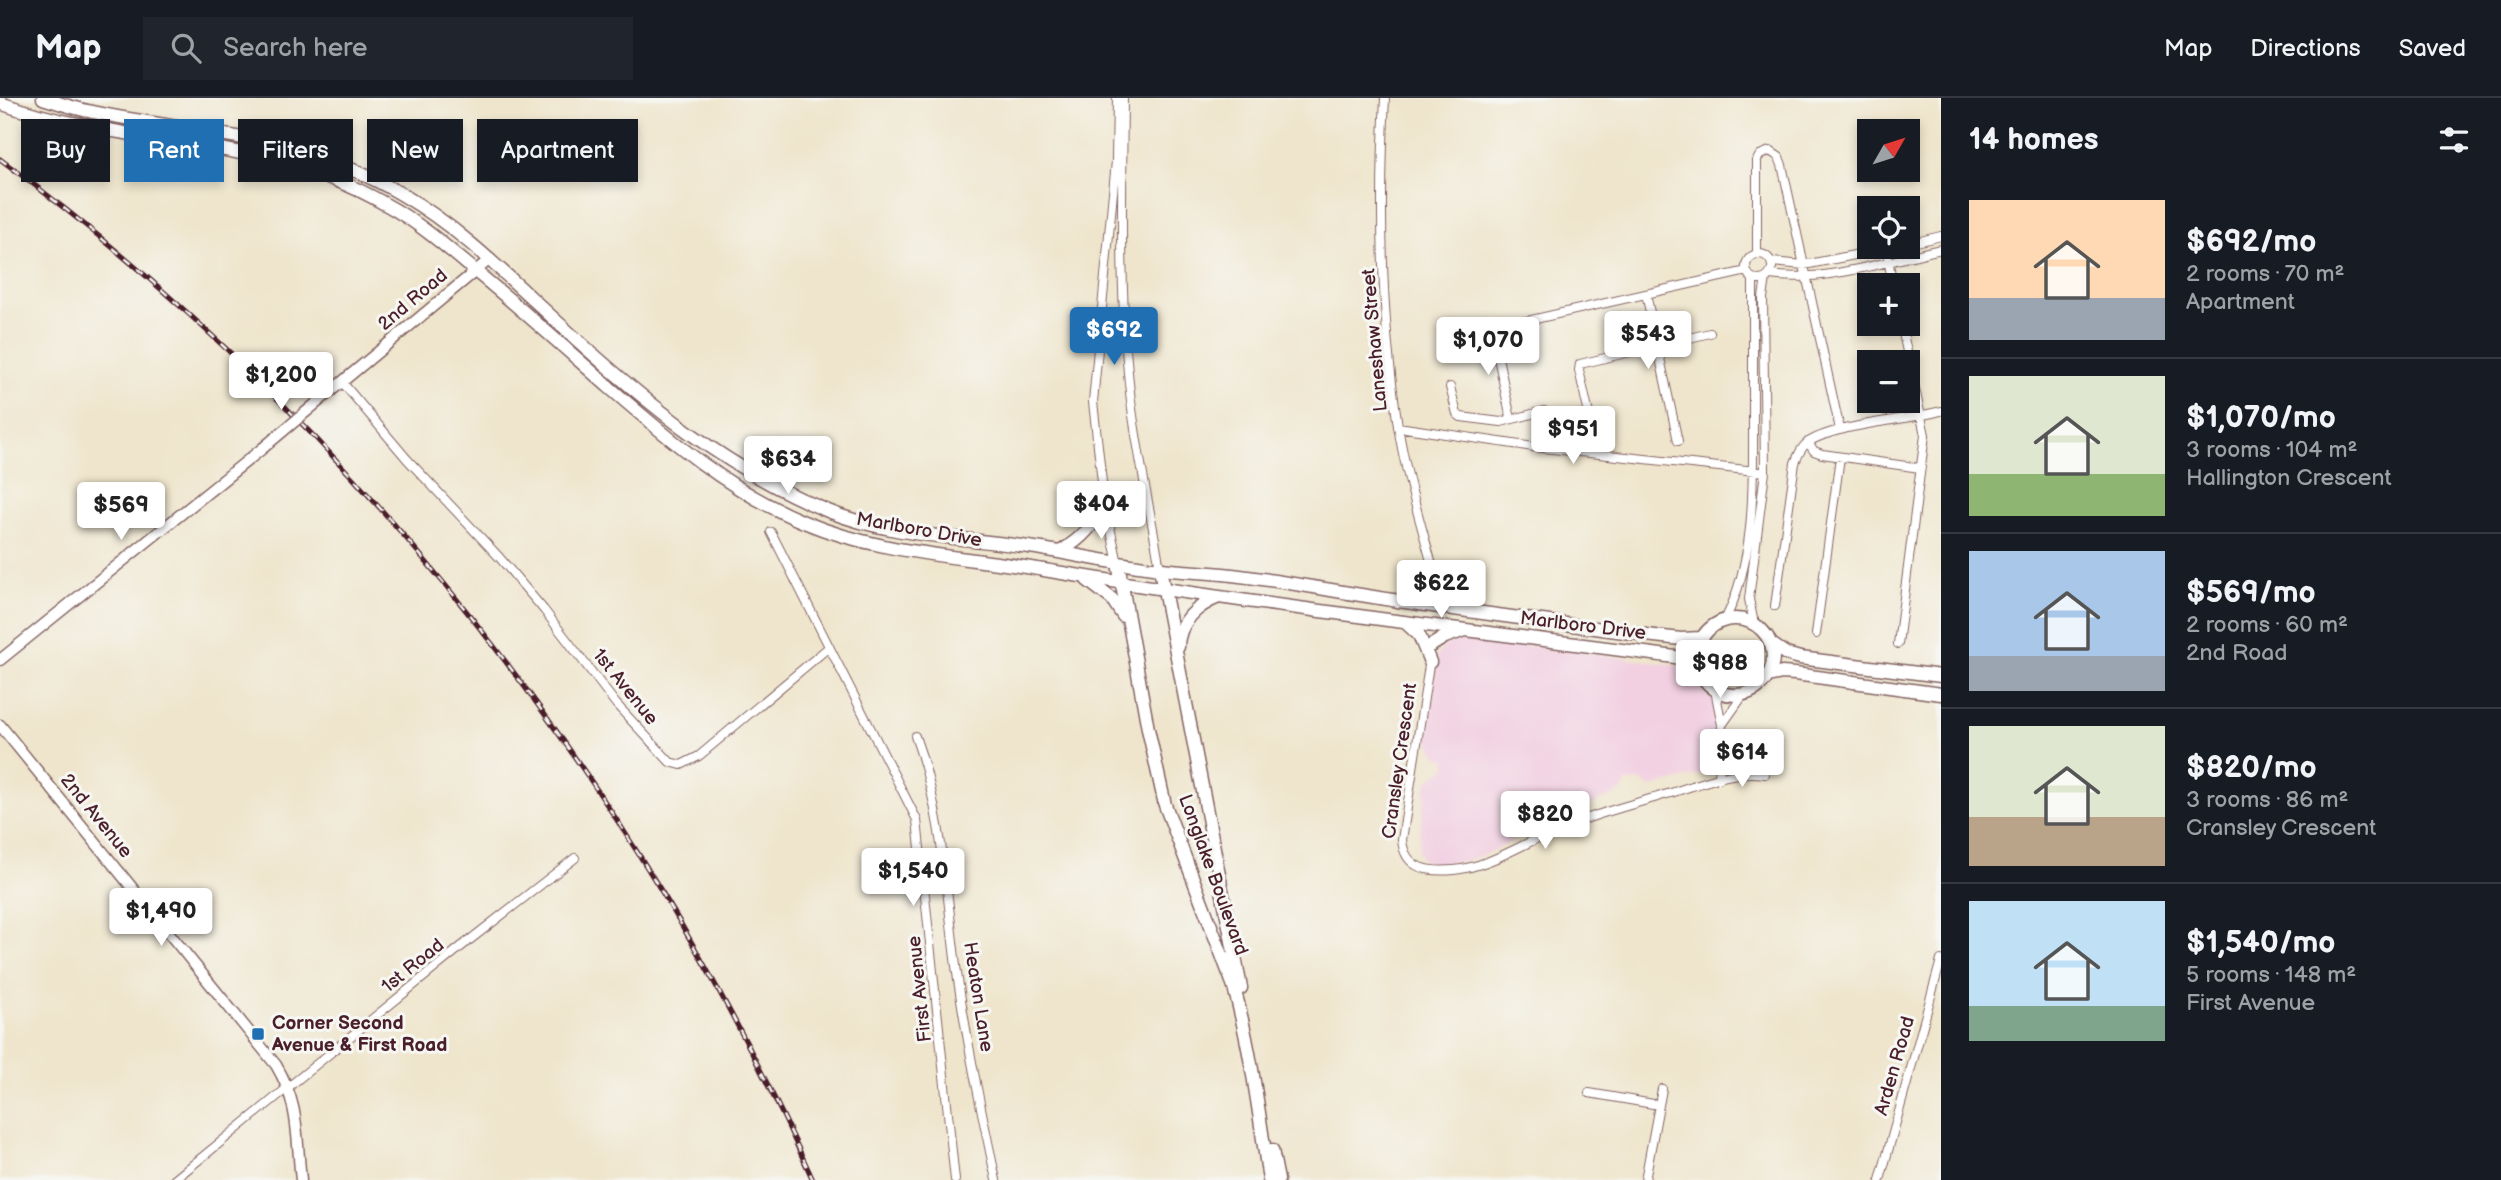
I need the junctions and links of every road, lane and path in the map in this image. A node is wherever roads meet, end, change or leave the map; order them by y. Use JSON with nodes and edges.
{"nodes":[{"id":1,"x":43,"y":98,"type":"edge"},
{"id":2,"x":1117,"y":98,"type":"edge"},
{"id":3,"x":1123,"y":98,"type":"edge"},
{"id":4,"x":1385,"y":98,"type":"edge"},
{"id":5,"x":0,"y":103,"type":"edge"},
{"id":6,"x":1119,"y":161,"type":"junction"},
{"id":7,"x":1941,"y":236,"type":"edge"},
{"id":8,"x":1920,"y":241,"type":"edge"},
{"id":9,"x":1941,"y":249,"type":"edge"},
{"id":10,"x":1757,"y":254,"type":"junction"},
{"id":11,"x":1857,"y":255,"type":"edge"},
{"id":12,"x":490,"y":260,"type":"junction"},
{"id":13,"x":1888,"y":261,"type":"junction"},
{"id":14,"x":1772,"y":262,"type":"junction"},
{"id":15,"x":1804,"y":265,"type":"junction"},
{"id":16,"x":475,"y":271,"type":"junction"},
{"id":17,"x":1890,"y":273,"type":"edge"},
{"id":18,"x":1750,"y":275,"type":"junction"},
{"id":19,"x":1768,"y":277,"type":"junction"},
{"id":20,"x":1806,"y":277,"type":"junction"},
{"id":21,"x":1646,"y":294,"type":"junction"},
{"id":22,"x":1492,"y":329,"type":"junction"},
{"id":23,"x":1710,"y":333,"type":"dead end"},
{"id":24,"x":1904,"y":336,"type":"edge"},
{"id":25,"x":1452,"y":338,"type":"dead end"},
{"id":26,"x":1657,"y":345,"type":"junction"},
{"id":27,"x":342,"y":382,"type":"junction"},
{"id":28,"x":1450,"y":387,"type":"dead end"},
{"id":29,"x":1544,"y":411,"type":"dead end"},
{"id":30,"x":1941,"y":411,"type":"edge"},
{"id":31,"x":1921,"y":416,"type":"junction"},
{"id":32,"x":1511,"y":419,"type":"junction"},
{"id":33,"x":1398,"y":427,"type":"junction"},
{"id":34,"x":1840,"y":430,"type":"junction"},
{"id":35,"x":1593,"y":432,"type":"dead end"},
{"id":36,"x":1678,"y":441,"type":"dead end"},
{"id":37,"x":1808,"y":442,"type":"junction"},
{"id":38,"x":1840,"y":457,"type":"junction"},
{"id":39,"x":1920,"y":467,"type":"junction"},
{"id":40,"x":1753,"y":472,"type":"junction"},
{"id":41,"x":1765,"y":472,"type":"junction"},
{"id":42,"x":1104,"y":500,"type":"junction"},
{"id":43,"x":771,"y":532,"type":"dead end"},
{"id":44,"x":1060,"y":552,"type":"junction"},
{"id":45,"x":1118,"y":563,"type":"junction"},
{"id":46,"x":1160,"y":569,"type":"junction"},
{"id":47,"x":1082,"y":576,"type":"junction"},
{"id":48,"x":1435,"y":576,"type":"junction"},
{"id":49,"x":1120,"y":583,"type":"junction"},
{"id":50,"x":1164,"y":589,"type":"junction"},
{"id":51,"x":1219,"y":597,"type":"junction"},
{"id":52,"x":1406,"y":602,"type":"junction"},
{"id":53,"x":1775,"y":606,"type":"dead end"},
{"id":54,"x":1464,"y":609,"type":"junction"},
{"id":55,"x":1725,"y":620,"type":"junction"},
{"id":56,"x":1403,"y":621,"type":"junction"},
{"id":57,"x":1754,"y":624,"type":"junction"},
{"id":58,"x":1432,"y":625,"type":"junction"},
{"id":59,"x":1129,"y":629,"type":"junction"},
{"id":60,"x":1466,"y":630,"type":"junction"},
{"id":61,"x":1816,"y":634,"type":"dead end"},
{"id":62,"x":1702,"y":638,"type":"junction"},
{"id":63,"x":1770,"y":643,"type":"junction"},
{"id":64,"x":1898,"y":644,"type":"dead end"},
{"id":65,"x":1432,"y":645,"type":"junction"},
{"id":66,"x":829,"y":648,"type":"junction"},
{"id":67,"x":0,"y":660,"type":"edge"},
{"id":68,"x":1430,"y":662,"type":"junction"},
{"id":69,"x":1177,"y":663,"type":"junction"},
{"id":70,"x":1698,"y":667,"type":"junction"},
{"id":71,"x":1768,"y":676,"type":"junction"},
{"id":72,"x":1941,"y":676,"type":"edge"},
{"id":73,"x":1715,"y":690,"type":"junction"},
{"id":74,"x":1744,"y":694,"type":"junction"},
{"id":75,"x":1941,"y":694,"type":"edge"},
{"id":76,"x":0,"y":725,"type":"edge"},
{"id":77,"x":1722,"y":725,"type":"junction"},
{"id":78,"x":915,"y":736,"type":"dead end"},
{"id":79,"x":1765,"y":774,"type":"dead end"},
{"id":80,"x":1719,"y":779,"type":"junction"},
{"id":81,"x":575,"y":858,"type":"dead end"},
{"id":82,"x":1941,"y":960,"type":"edge"},
{"id":83,"x":1237,"y":983,"type":"junction"},
{"id":84,"x":288,"y":1086,"type":"junction"},
{"id":85,"x":1662,"y":1089,"type":"dead end"},
{"id":86,"x":1588,"y":1093,"type":"dead end"},
{"id":87,"x":1659,"y":1105,"type":"junction"},
{"id":88,"x":174,"y":1180,"type":"edge"},
{"id":89,"x":301,"y":1180,"type":"edge"},
{"id":90,"x":955,"y":1180,"type":"edge"},
{"id":91,"x":996,"y":1180,"type":"edge"},
{"id":92,"x":1269,"y":1180,"type":"edge"},
{"id":93,"x":1278,"y":1180,"type":"edge"},
{"id":94,"x":1645,"y":1180,"type":"edge"},
{"id":95,"x":1880,"y":1180,"type":"edge"}],
"edges":[{"from":1,"to":12,"type":"main road","name":"Marlboro Drive"},
{"from":2,"to":6,"type":"street"},
{"from":3,"to":6,"type":"street"},
{"from":4,"to":33,"type":"street","name":"Laneshaw Street"},
{"from":5,"to":16,"type":"main road","name":"Marlboro Drive"},
{"from":6,"to":42,"type":"street"},
{"from":6,"to":46,"type":"street"},
{"from":7,"to":8,"type":"street"},
{"from":9,"to":13,"type":"street"},
{"from":10,"to":14,"type":"street"},
{"from":10,"to":15,"type":"street"},
{"from":10,"to":18,"type":"street"},
{"from":11,"to":15,"type":"street"},
{"from":12,"to":16,"type":"street","name":"2nd Road"},
{"from":12,"to":44,"type":"main road","name":"Marlboro Drive"},
{"from":13,"to":17,"type":"street"},
{"from":13,"to":20,"type":"street"},
{"from":14,"to":15,"type":"street"},
{"from":14,"to":19,"type":"street"},
{"from":15,"to":20,"type":"street"},
{"from":16,"to":27,"type":"street","name":"2nd Road"},
{"from":16,"to":47,"type":"main road","name":"Marlboro Drive"},
{"from":18,"to":19,"type":"street"},
{"from":18,"to":21,"type":"street"},
{"from":18,"to":40,"type":"street"},
{"from":19,"to":20,"type":"street"},
{"from":19,"to":41,"type":"street"},
{"from":20,"to":34,"type":"street"},
{"from":21,"to":22,"type":"street"},
{"from":21,"to":26,"type":"street"},
{"from":22,"to":25,"type":"street"},
{"from":22,"to":32,"type":"street"},
{"from":23,"to":26,"type":"street"},
{"from":24,"to":31,"type":"street"},
{"from":26,"to":35,"type":"street"},
{"from":26,"to":36,"type":"street"},
{"from":27,"to":66,"type":"street","name":"1st Avenue"},
{"from":27,"to":67,"type":"street","name":"2nd Road","bridge":true},
{"from":28,"to":32,"type":"street"},
{"from":29,"to":32,"type":"street"},
{"from":30,"to":31,"type":"street"},
{"from":31,"to":34,"type":"street"},
{"from":31,"to":39,"type":"street"},
{"from":33,"to":40,"type":"street"},
{"from":33,"to":48,"type":"street","name":"Laneshaw Street"},
{"from":34,"to":37,"type":"street"},
{"from":37,"to":38,"type":"street"},
{"from":37,"to":53,"type":"street"},
{"from":38,"to":39,"type":"street"},
{"from":38,"to":61,"type":"street"},
{"from":39,"to":64,"type":"street"},
{"from":40,"to":41,"type":"street"},
{"from":40,"to":55,"type":"street"},
{"from":41,"to":57,"type":"street"},
{"from":42,"to":44,"type":"main road"},
{"from":42,"to":45,"type":"street"},
{"from":43,"to":66,"type":"street"},
{"from":44,"to":45,"type":"main road","name":"Marlboro Drive"},
{"from":45,"to":46,"type":"main road","name":"Marlboro Drive"},
{"from":45,"to":49,"type":"main road","name":"Longlake Boulevard"},
{"from":46,"to":50,"type":"main road","name":"Longlake Boulevard"},
{"from":46,"to":52,"type":"main road","name":"Marlboro Drive"},
{"from":47,"to":49,"type":"main road","name":"Marlboro Drive"},
{"from":47,"to":59,"type":"main road"},
{"from":48,"to":52,"type":"street"},
{"from":48,"to":54,"type":"street","name":"Laneshaw Street"},
{"from":49,"to":50,"type":"main road","name":"Marlboro Drive"},
{"from":49,"to":59,"type":"main road","name":"Longlake Boulevard"},
{"from":50,"to":51,"type":"main road","name":"Marlboro Drive"},
{"from":50,"to":69,"type":"main road","name":"Longlake Boulevard"},
{"from":51,"to":56,"type":"main road","name":"Marlboro Drive"},
{"from":51,"to":69,"type":"main road"},
{"from":52,"to":54,"type":"main road","name":"Marlboro Drive"},
{"from":52,"to":58,"type":"main road"},
{"from":54,"to":62,"type":"main road","name":"Marlboro Drive"},
{"from":55,"to":57,"type":"main road"},
{"from":55,"to":62,"type":"main road"},
{"from":56,"to":58,"type":"main road","name":"Marlboro Drive"},
{"from":56,"to":68,"type":"main road"},
{"from":57,"to":63,"type":"main road"},
{"from":58,"to":60,"type":"main road","name":"Marlboro Drive"},
{"from":58,"to":65,"type":"street","name":"Cransley Crescent"},
{"from":59,"to":83,"type":"main road","name":"Longlake Boulevard"},
{"from":60,"to":65,"type":"main road"},
{"from":60,"to":70,"type":"main road","name":"Marlboro Drive"},
{"from":62,"to":70,"type":"main road"},
{"from":63,"to":71,"type":"main road"},
{"from":63,"to":72,"type":"main road"},
{"from":65,"to":68,"type":"street","name":"Cransley Crescent"},
{"from":66,"to":90,"type":"street","name":"First Avenue"},
{"from":68,"to":80,"type":"street","name":"Cransley Crescent"},
{"from":69,"to":83,"type":"main road","name":"Longlake Boulevard"},
{"from":70,"to":73,"type":"main road"},
{"from":71,"to":74,"type":"main road"},
{"from":71,"to":75,"type":"main road"},
{"from":73,"to":74,"type":"main road"},
{"from":73,"to":77,"type":"street"},
{"from":74,"to":77,"type":"street"},
{"from":76,"to":84,"type":"street","name":"2nd Avenue"},
{"from":77,"to":80,"type":"street"},
{"from":78,"to":91,"type":"street","name":"Heaton Lane"},
{"from":79,"to":80,"type":"street","name":"Cransley Crescent"},
{"from":81,"to":84,"type":"street","name":"1st Road"},
{"from":82,"to":95,"type":"street","name":"Arden Road"},
{"from":83,"to":92,"type":"main road","name":"Longlake Boulevard"},
{"from":83,"to":93,"type":"main road","name":"Longlake Boulevard"},
{"from":84,"to":88,"type":"street","name":"1st Road"},
{"from":84,"to":89,"type":"street","name":"2nd Avenue"},
{"from":85,"to":87,"type":"street"},
{"from":86,"to":87,"type":"street"},
{"from":87,"to":94,"type":"street"}]}
